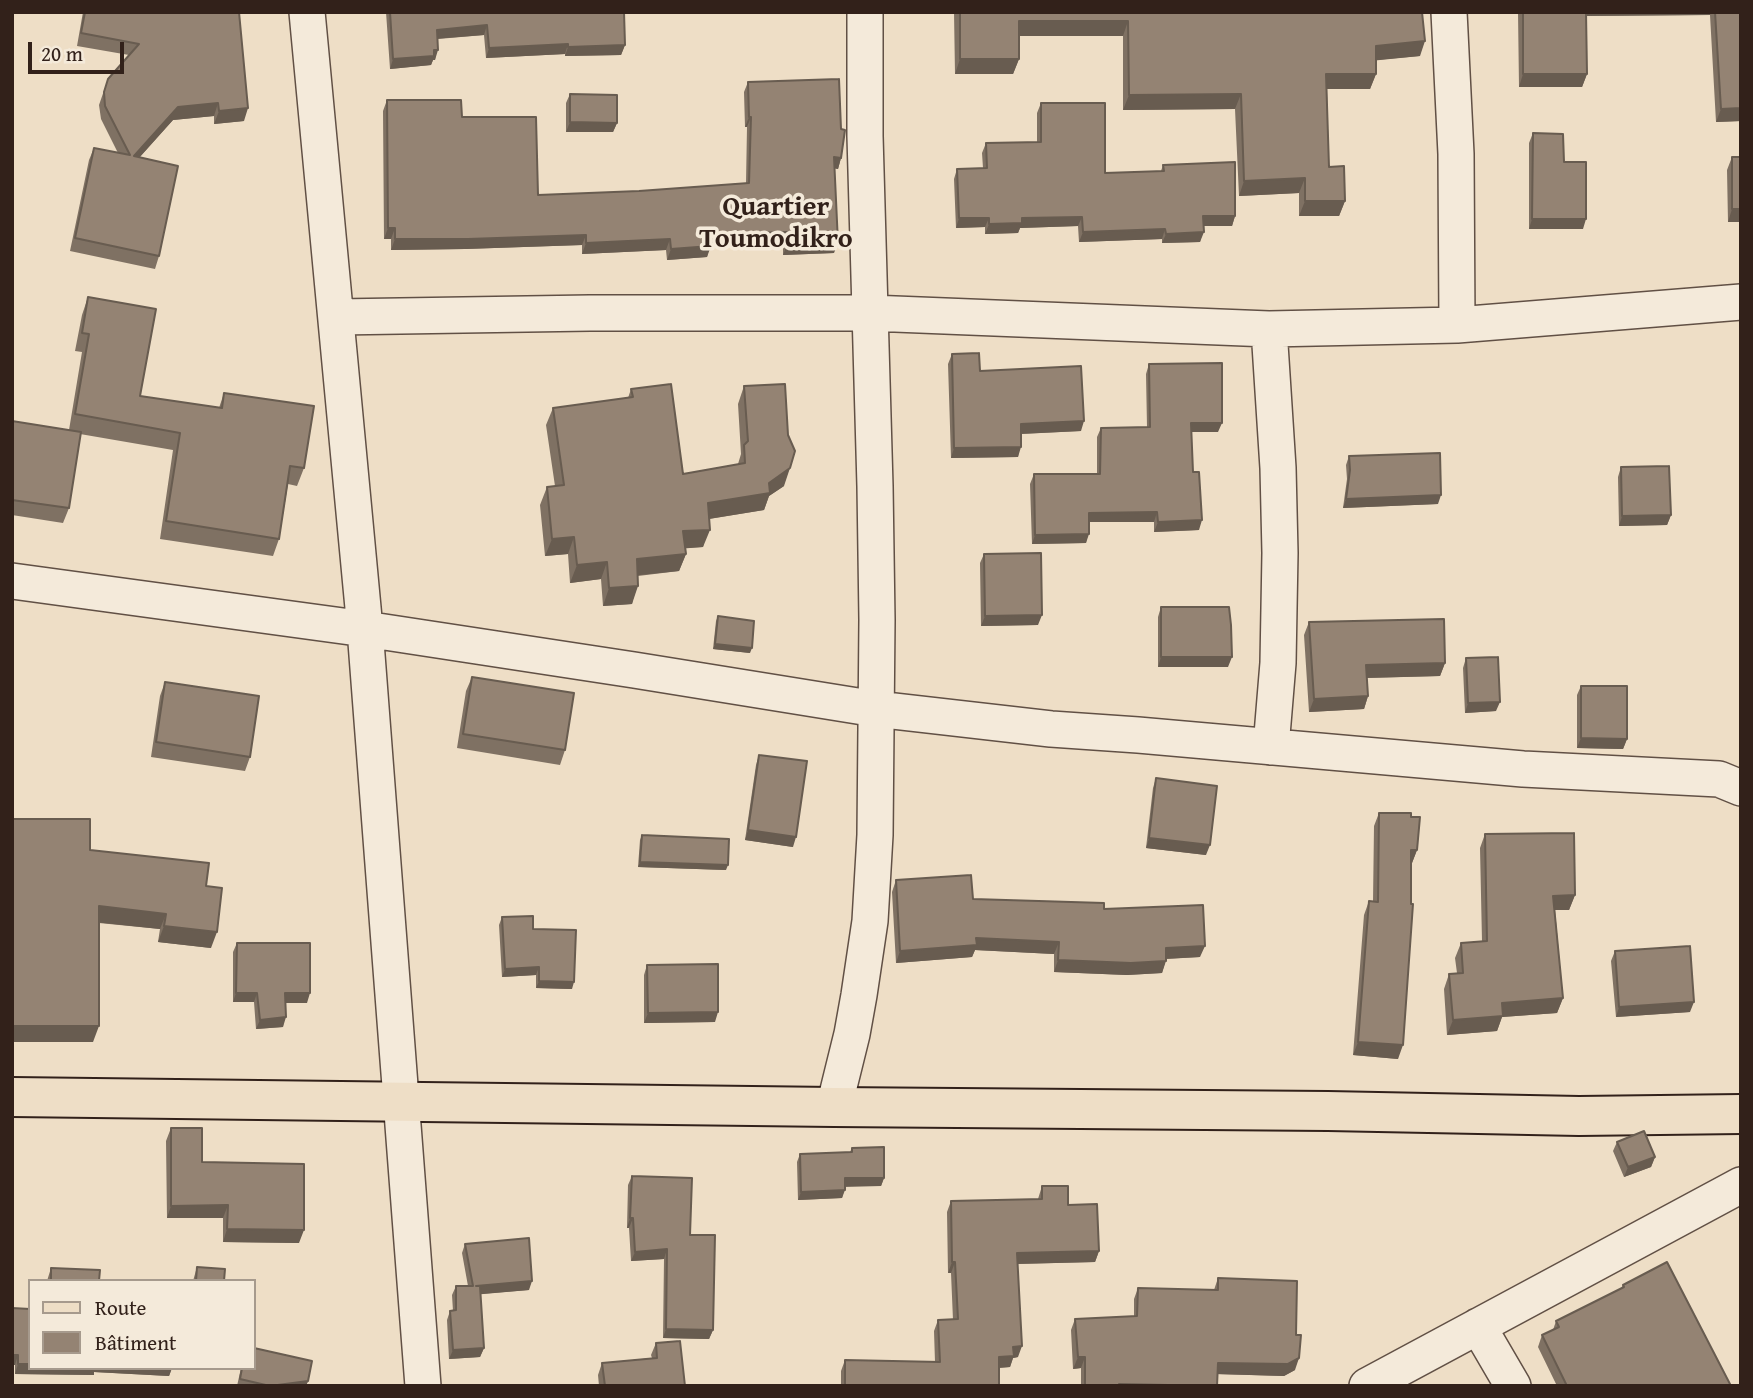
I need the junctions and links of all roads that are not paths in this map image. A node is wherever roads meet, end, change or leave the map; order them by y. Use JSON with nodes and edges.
{"nodes":[{"id":1,"x":307,"y":12,"type":"edge"},
{"id":2,"x":865,"y":12,"type":"edge"},
{"id":3,"x":1449,"y":12,"type":"edge"},
{"id":4,"x":1741,"y":302,"type":"edge"},
{"id":5,"x":870,"y":313,"type":"junction"},
{"id":6,"x":337,"y":317,"type":"junction"},
{"id":7,"x":1457,"y":325,"type":"junction"},
{"id":8,"x":1269,"y":329,"type":"junction"},
{"id":9,"x":12,"y":581,"type":"edge"},
{"id":10,"x":365,"y":629,"type":"junction"},
{"id":11,"x":876,"y":709,"type":"junction"},
{"id":12,"x":1271,"y":747,"type":"junction"},
{"id":13,"x":1741,"y":788,"type":"edge"},
{"id":14,"x":12,"y":1097,"type":"edge"},
{"id":15,"x":400,"y":1102,"type":"junction"},
{"id":16,"x":834,"y":1107,"type":"junction"},
{"id":17,"x":1741,"y":1114,"type":"edge"},
{"id":18,"x":1741,"y":1185,"type":"edge"},
{"id":19,"x":1478,"y":1326,"type":"junction"},
{"id":20,"x":423,"y":1386,"type":"edge"},
{"id":21,"x":1367,"y":1386,"type":"edge"},
{"id":22,"x":1513,"y":1386,"type":"edge"}],
"edges":[{"from":1,"to":6,"type":"street"},
{"from":2,"to":5,"type":"street"},
{"from":3,"to":7,"type":"street"},
{"from":4,"to":7,"type":"street"},
{"from":5,"to":6,"type":"street"},
{"from":5,"to":8,"type":"street"},
{"from":5,"to":11,"type":"street"},
{"from":6,"to":10,"type":"street"},
{"from":7,"to":8,"type":"street"},
{"from":8,"to":12,"type":"street"},
{"from":9,"to":10,"type":"street"},
{"from":10,"to":11,"type":"street"},
{"from":10,"to":15,"type":"street"},
{"from":11,"to":12,"type":"street"},
{"from":11,"to":16,"type":"street"},
{"from":12,"to":13,"type":"street"},
{"from":14,"to":15,"type":"main road"},
{"from":15,"to":16,"type":"main road"},
{"from":15,"to":20,"type":"street"},
{"from":16,"to":17,"type":"main road"},
{"from":18,"to":19,"type":"street"},
{"from":19,"to":21,"type":"street"},
{"from":19,"to":22,"type":"street"}]}
